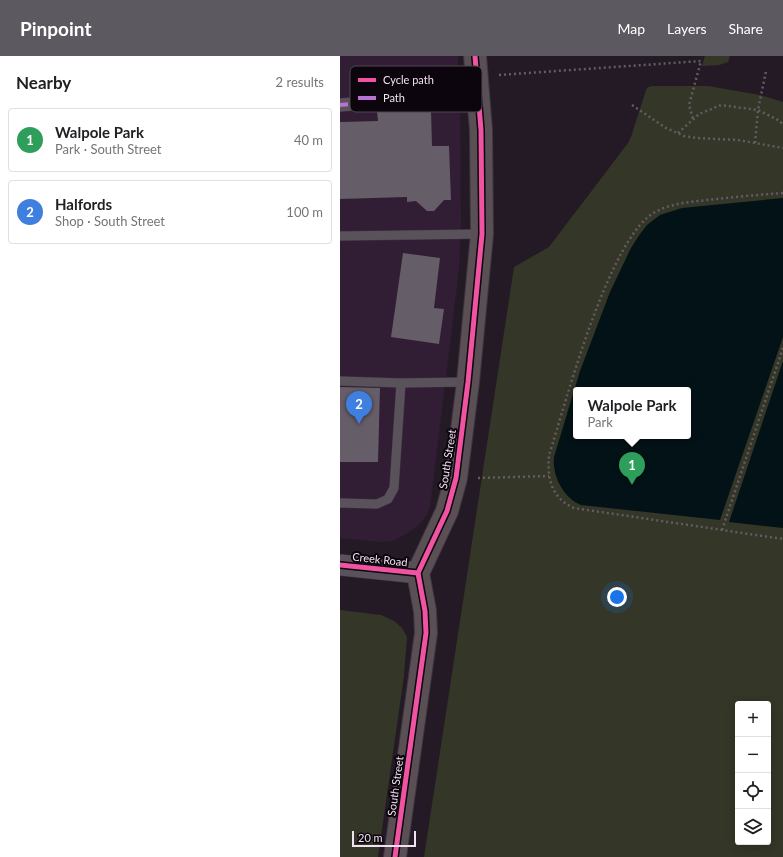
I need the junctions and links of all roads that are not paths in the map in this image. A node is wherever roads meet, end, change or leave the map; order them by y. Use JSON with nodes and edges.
{"nodes":[{"id":1,"x":475,"y":56,"type":"edge"},
{"id":2,"x":476,"y":66,"type":"edge"},
{"id":3,"x":350,"y":104,"type":"edge"},
{"id":4,"x":340,"y":105,"type":"edge"},
{"id":5,"x":479,"y":112,"type":"edge"},
{"id":6,"x":482,"y":234,"type":"junction"},
{"id":7,"x":340,"y":236,"type":"edge"},
{"id":8,"x":340,"y":381,"type":"edge"},
{"id":9,"x":468,"y":382,"type":"junction"},
{"id":10,"x":401,"y":383,"type":"junction"},
{"id":11,"x":340,"y":503,"type":"edge"},
{"id":12,"x":340,"y":565,"type":"edge"},
{"id":13,"x":418,"y":573,"type":"junction"},
{"id":14,"x":395,"y":857,"type":"edge"}],
"edges":[{"from":1,"to":2,"type":"main road","name":"South Street"},
{"from":3,"to":4,"type":"street"},
{"from":5,"to":6,"type":"main road","name":"South Street"},
{"from":6,"to":7,"type":"lane"},
{"from":6,"to":9,"type":"main road","name":"South Street"},
{"from":8,"to":10,"type":"lane"},
{"from":9,"to":10,"type":"lane"},
{"from":9,"to":13,"type":"main road","name":"South Street"},
{"from":10,"to":11,"type":"lane"},
{"from":12,"to":13,"type":"street","name":"Creek Road"},
{"from":13,"to":14,"type":"main road","name":"South Street"}]}
